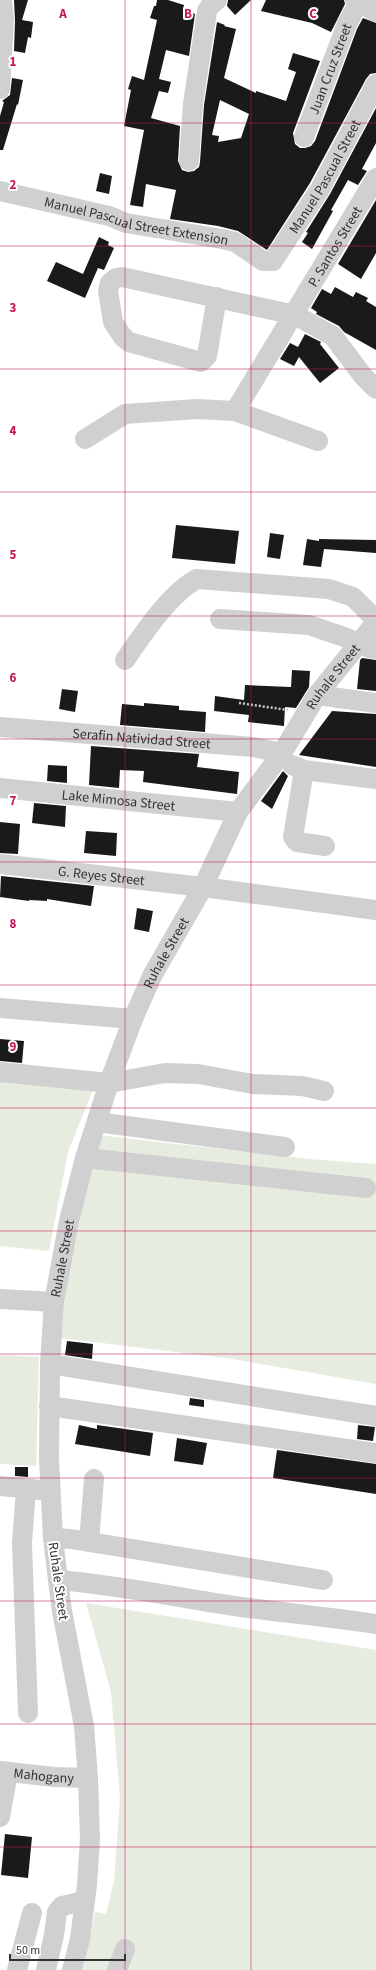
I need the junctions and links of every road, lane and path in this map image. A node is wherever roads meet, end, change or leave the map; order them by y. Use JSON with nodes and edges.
{"nodes":[{"id":1,"x":2,"y":0,"type":"edge"},
{"id":2,"x":217,"y":0,"type":"edge"},
{"id":3,"x":358,"y":1,"type":"edge"},
{"id":4,"x":376,"y":12,"type":"edge"},
{"id":5,"x":376,"y":85,"type":"edge"},
{"id":6,"x":0,"y":89,"type":"edge"},
{"id":7,"x":304,"y":137,"type":"dead end"},
{"id":8,"x":189,"y":161,"type":"dead end"},
{"id":9,"x":376,"y":178,"type":"edge"},
{"id":10,"x":0,"y":191,"type":"edge"},
{"id":11,"x":268,"y":262,"type":"joint"},
{"id":12,"x":216,"y":297,"type":"junction"},
{"id":13,"x":295,"y":315,"type":"junction"},
{"id":14,"x":376,"y":389,"type":"edge"},
{"id":15,"x":235,"y":411,"type":"junction"},
{"id":16,"x":85,"y":440,"type":"dead end"},
{"id":17,"x":318,"y":441,"type":"dead end"},
{"id":18,"x":220,"y":619,"type":"dead end"},
{"id":19,"x":376,"y":621,"type":"edge"},
{"id":20,"x":367,"y":646,"type":"edge"},
{"id":21,"x":125,"y":660,"type":"dead end"},
{"id":22,"x":317,"y":695,"type":"junction"},
{"id":23,"x":239,"y":703,"type":"dead end"},
{"id":24,"x":376,"y":703,"type":"edge"},
{"id":25,"x":306,"y":712,"type":"junction"},
{"id":26,"x":0,"y":727,"type":"edge"},
{"id":27,"x":279,"y":756,"type":"junction"},
{"id":28,"x":304,"y":770,"type":"junction"},
{"id":29,"x":376,"y":779,"type":"edge"},
{"id":30,"x":0,"y":788,"type":"edge"},
{"id":31,"x":238,"y":812,"type":"junction"},
{"id":32,"x":325,"y":846,"type":"dead end"},
{"id":33,"x":0,"y":864,"type":"edge"},
{"id":34,"x":204,"y":887,"type":"junction"},
{"id":35,"x":376,"y":910,"type":"edge"},
{"id":36,"x":0,"y":1008,"type":"edge"},
{"id":37,"x":133,"y":1019,"type":"junction"},
{"id":38,"x":0,"y":1072,"type":"edge"},
{"id":39,"x":109,"y":1083,"type":"junction"},
{"id":40,"x":324,"y":1091,"type":"dead end"},
{"id":41,"x":97,"y":1122,"type":"junction"},
{"id":42,"x":285,"y":1146,"type":"dead end"},
{"id":43,"x":85,"y":1158,"type":"junction"},
{"id":44,"x":366,"y":1188,"type":"dead end"},
{"id":45,"x":0,"y":1299,"type":"edge"},
{"id":46,"x":54,"y":1302,"type":"junction"},
{"id":47,"x":50,"y":1364,"type":"junction"},
{"id":48,"x":49,"y":1406,"type":"junction"},
{"id":49,"x":376,"y":1416,"type":"edge"},
{"id":50,"x":376,"y":1453,"type":"edge"},
{"id":51,"x":94,"y":1479,"type":"dead end"},
{"id":52,"x":0,"y":1486,"type":"edge"},
{"id":53,"x":26,"y":1488,"type":"junction"},
{"id":54,"x":50,"y":1489,"type":"junction"},
{"id":55,"x":53,"y":1538,"type":"junction"},
{"id":56,"x":89,"y":1542,"type":"junction"},
{"id":57,"x":58,"y":1580,"type":"junction"},
{"id":58,"x":323,"y":1580,"type":"dead end"},
{"id":59,"x":376,"y":1624,"type":"edge"},
{"id":60,"x":28,"y":1713,"type":"dead end"},
{"id":61,"x":4,"y":1772,"type":"edge"},
{"id":62,"x":88,"y":1778,"type":"junction"},
{"id":63,"x":0,"y":1817,"type":"edge"},
{"id":64,"x":84,"y":1901,"type":"junction"},
{"id":65,"x":32,"y":1913,"type":"dead end"},
{"id":66,"x":125,"y":1949,"type":"dead end"},
{"id":67,"x":16,"y":1970,"type":"edge"},
{"id":68,"x":46,"y":1970,"type":"edge"},
{"id":69,"x":72,"y":1970,"type":"edge"},
{"id":70,"x":117,"y":1970,"type":"edge"}],
"edges":[{"from":1,"to":6,"type":"street"},
{"from":2,"to":8,"type":"street"},
{"from":3,"to":4,"type":"street"},
{"from":3,"to":7,"type":"street","name":"Juan Cruz Street"},
{"from":5,"to":11,"type":"street","name":"Manuel Pascual Street"},
{"from":9,"to":13,"type":"street","name":"P. Santos Street"},
{"from":10,"to":11,"type":"street","name":"Manuel Pascual Street Extension"},
{"from":12,"to":12,"type":"street"},
{"from":12,"to":13,"type":"street"},
{"from":13,"to":14,"type":"street"},
{"from":13,"to":15,"type":"street","name":"P. Santos Street"},
{"from":15,"to":16,"type":"street"},
{"from":15,"to":17,"type":"street"},
{"from":18,"to":20,"type":"street"},
{"from":19,"to":20,"type":"street","name":"Ruhale Street"},
{"from":19,"to":21,"type":"street"},
{"from":20,"to":22,"type":"street","name":"Ruhale Street"},
{"from":22,"to":24,"type":"street"},
{"from":22,"to":25,"type":"street","name":"Ruhale Street"},
{"from":23,"to":25,"type":"path"},
{"from":25,"to":27,"type":"street","name":"Ruhale Street"},
{"from":26,"to":27,"type":"street","name":"Serafin Natividad Street"},
{"from":27,"to":28,"type":"street","name":"Serafin Natividad Street"},
{"from":27,"to":31,"type":"street","name":"Ruhale Street"},
{"from":28,"to":29,"type":"street","name":"Serafin Natividad Street"},
{"from":28,"to":32,"type":"street"},
{"from":30,"to":31,"type":"street","name":"Lake Mimosa Street"},
{"from":31,"to":34,"type":"street","name":"Ruhale Street"},
{"from":33,"to":34,"type":"street","name":"G. Reyes Street"},
{"from":34,"to":35,"type":"street","name":"G. Reyes Street"},
{"from":34,"to":37,"type":"street","name":"Ruhale Street"},
{"from":36,"to":37,"type":"street"},
{"from":37,"to":39,"type":"street","name":"Ruhale Street"},
{"from":38,"to":39,"type":"street"},
{"from":39,"to":40,"type":"street"},
{"from":39,"to":41,"type":"street","name":"Ruhale Street"},
{"from":41,"to":42,"type":"street"},
{"from":41,"to":43,"type":"street","name":"Ruhale Street"},
{"from":43,"to":44,"type":"street"},
{"from":43,"to":46,"type":"street","name":"Ruhale Street"},
{"from":45,"to":46,"type":"street"},
{"from":46,"to":47,"type":"street","name":"Ruhale Street"},
{"from":47,"to":48,"type":"street","name":"Ruhale Street"},
{"from":47,"to":49,"type":"street"},
{"from":48,"to":50,"type":"street"},
{"from":48,"to":54,"type":"street","name":"Ruhale Street"},
{"from":51,"to":56,"type":"street"},
{"from":52,"to":53,"type":"street"},
{"from":53,"to":54,"type":"street"},
{"from":53,"to":60,"type":"street"},
{"from":54,"to":55,"type":"street","name":"Ruhale Street"},
{"from":55,"to":56,"type":"street"},
{"from":55,"to":57,"type":"street","name":"Ruhale Street"},
{"from":56,"to":58,"type":"street"},
{"from":57,"to":59,"type":"street"},
{"from":57,"to":62,"type":"street","name":"Ruhale Street"},
{"from":61,"to":62,"type":"street","name":"Mahogany"},
{"from":61,"to":63,"type":"street"},
{"from":62,"to":64,"type":"street","name":"Ruhale Street"},
{"from":64,"to":68,"type":"street"},
{"from":64,"to":69,"type":"street","name":"Ruhale Street"},
{"from":65,"to":67,"type":"street"},
{"from":66,"to":70,"type":"street"}]}
